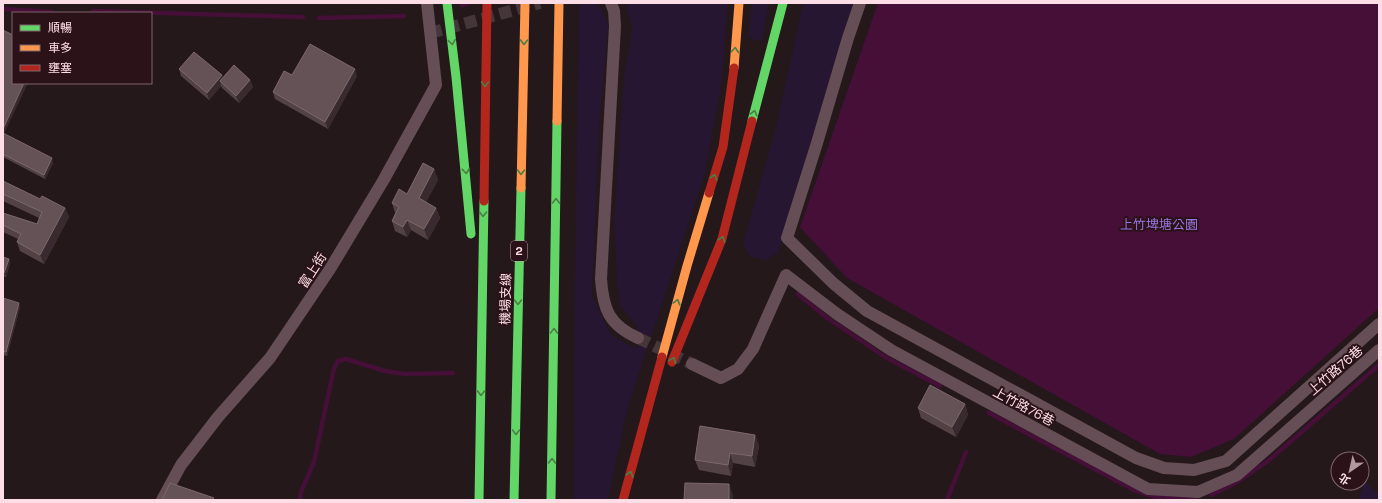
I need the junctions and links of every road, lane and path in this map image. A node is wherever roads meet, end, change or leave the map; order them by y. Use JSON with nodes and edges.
{"nodes":[{"id":1,"x":427,"y":3,"type":"edge"},
{"id":2,"x":447,"y":3,"type":"edge"},
{"id":3,"x":487,"y":3,"type":"edge"},
{"id":4,"x":525,"y":3,"type":"edge"},
{"id":5,"x":558,"y":3,"type":"edge"},
{"id":6,"x":611,"y":3,"type":"edge"},
{"id":7,"x":739,"y":3,"type":"edge"},
{"id":8,"x":783,"y":3,"type":"edge"},
{"id":9,"x":860,"y":3,"type":"edge"},
{"id":10,"x":472,"y":247,"type":"dead end"},
{"id":11,"x":474,"y":262,"type":"dead end"},
{"id":12,"x":1379,"y":324,"type":"edge"},
{"id":13,"x":638,"y":338,"type":"tunnel mouth"},
{"id":14,"x":1379,"y":350,"type":"edge"},
{"id":15,"x":481,"y":354,"type":"junction"},
{"id":16,"x":692,"y":364,"type":"tunnel mouth"},
{"id":17,"x":670,"y":369,"type":"dead end"},
{"id":18,"x":664,"y":383,"type":"dead end"},
{"id":19,"x":638,"y":448,"type":"junction"},
{"id":20,"x":162,"y":500,"type":"edge"},
{"id":21,"x":479,"y":500,"type":"edge"},
{"id":22,"x":514,"y":500,"type":"edge"},
{"id":23,"x":551,"y":500,"type":"edge"},
{"id":24,"x":623,"y":500,"type":"edge"}],
"edges":[{"from":1,"to":20,"type":"street","name":"富上街"},
{"from":2,"to":10,"type":"highway","one_way":true},
{"from":3,"to":15,"type":"highway","one_way":true},
{"from":4,"to":22,"type":"highway","name":"機場支線","number":"2","one_way":true},
{"from":23,"to":5,"type":"highway","one_way":true},
{"from":6,"to":13,"type":"street"},
{"from":19,"to":7,"type":"highway","one_way":true},
{"from":17,"to":8,"type":"highway","one_way":true},
{"from":9,"to":12,"type":"street"},
{"from":11,"to":15,"type":"highway"},
{"from":14,"to":16,"type":"street","name":"上竹路76巷"},
{"from":15,"to":21,"type":"highway","one_way":true},
{"from":18,"to":19,"type":"highway"},
{"from":24,"to":19,"type":"highway","one_way":true}]}
